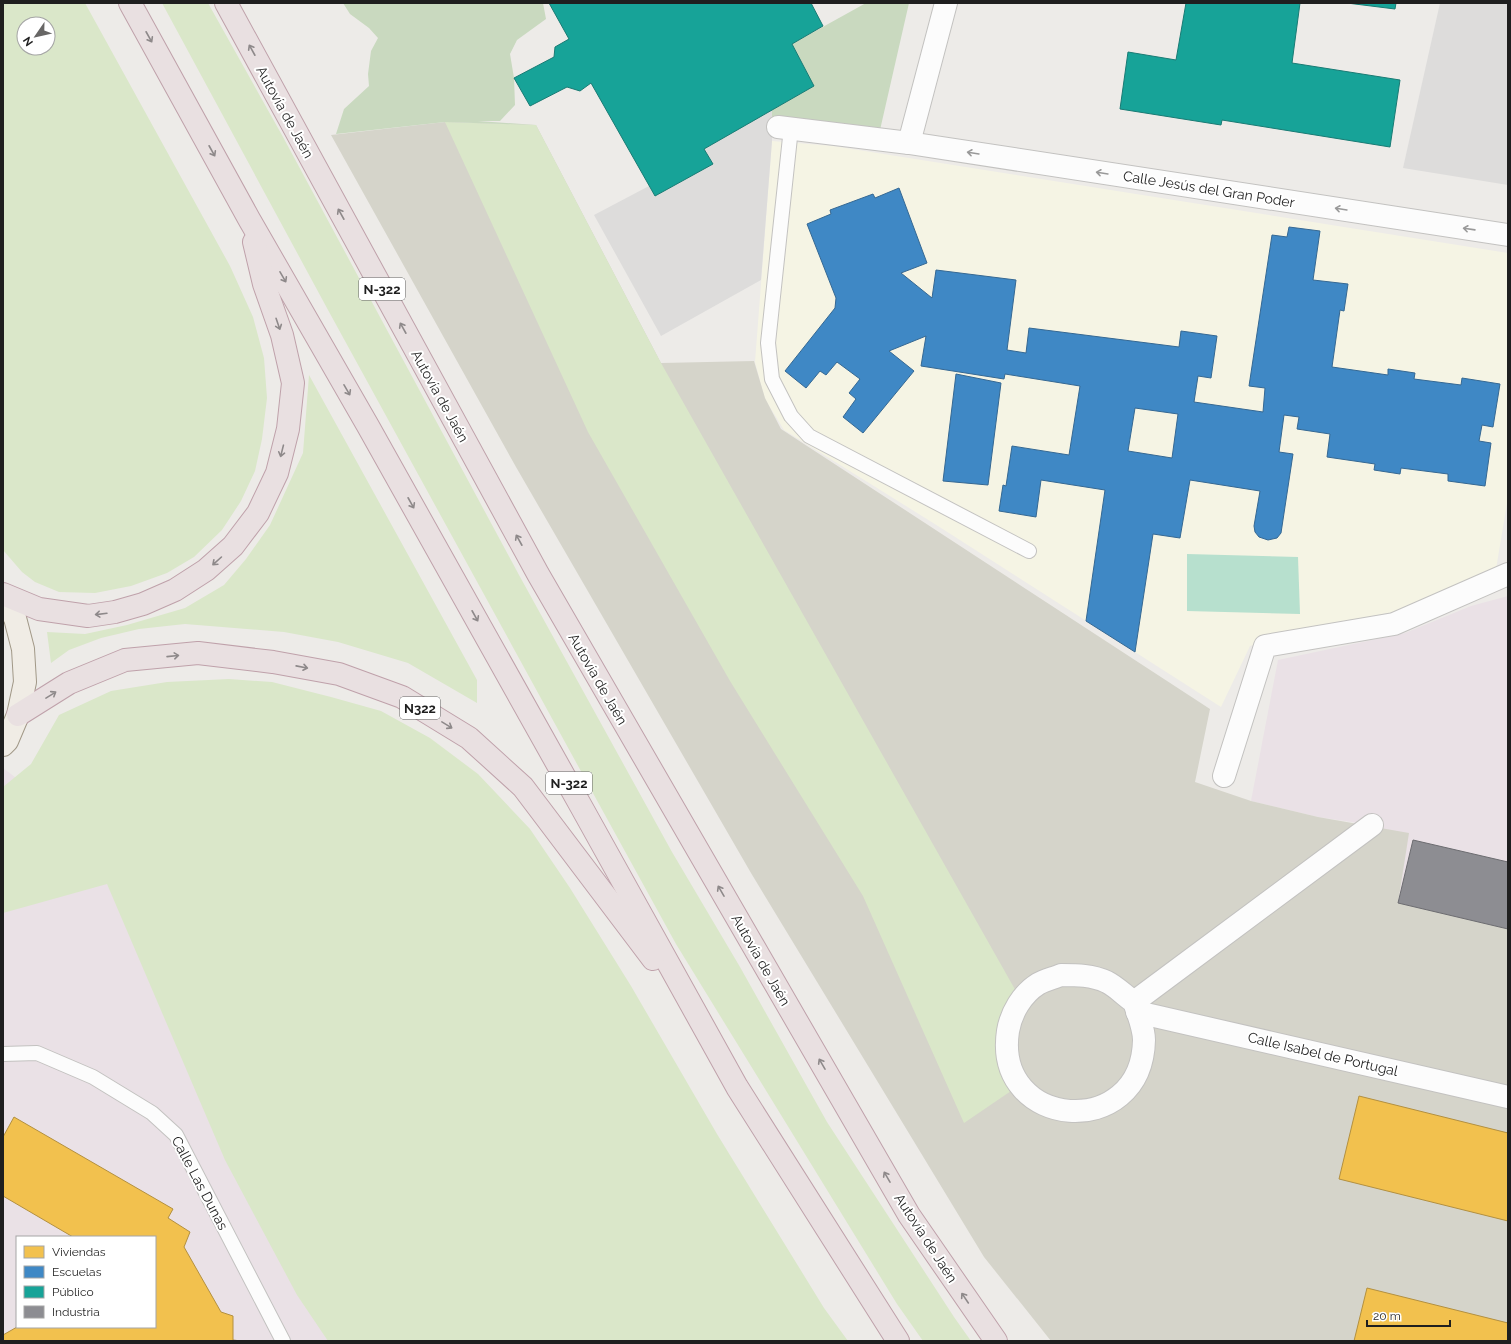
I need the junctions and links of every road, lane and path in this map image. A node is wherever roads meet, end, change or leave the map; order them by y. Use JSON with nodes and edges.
{"nodes":[{"id":1,"x":130,"y":3,"type":"edge"},
{"id":2,"x":226,"y":3,"type":"edge"},
{"id":3,"x":946,"y":3,"type":"edge"},
{"id":4,"x":784,"y":128,"type":"joint"},
{"id":5,"x":909,"y":144,"type":"junction"},
{"id":6,"x":249,"y":219,"type":"junction"},
{"id":7,"x":1508,"y":235,"type":"edge"},
{"id":8,"x":1029,"y":551,"type":"dead end"},
{"id":9,"x":1508,"y":574,"type":"edge"},
{"id":10,"x":3,"y":594,"type":"edge"},
{"id":11,"x":3,"y":599,"type":"edge"},
{"id":12,"x":18,"y":715,"type":"junction"},
{"id":13,"x":3,"y":745,"type":"edge"},
{"id":14,"x":1224,"y":776,"type":"dead end"},
{"id":15,"x":1372,"y":826,"type":"dead end"},
{"id":16,"x":1136,"y":1007,"type":"junction"},
{"id":17,"x":701,"y":1022,"type":"junction"},
{"id":18,"x":3,"y":1054,"type":"edge"},
{"id":19,"x":1508,"y":1097,"type":"edge"},
{"id":20,"x":982,"y":1322,"type":"junction"},
{"id":21,"x":282,"y":1341,"type":"edge"},
{"id":22,"x":898,"y":1341,"type":"edge"},
{"id":23,"x":996,"y":1341,"type":"edge"},
{"id":24,"x":1005,"y":1341,"type":"edge"}],
"edges":[{"from":1,"to":6,"type":"highway","number":"N-322","one_way":true},
{"from":20,"to":2,"type":"highway","name":"Autovía de Jaén","number":"N-322","one_way":true},
{"from":3,"to":5,"type":"street"},
{"from":4,"to":5,"type":"street","name":"Calle Jesús del Gran Poder"},
{"from":4,"to":8,"type":"lane"},
{"from":7,"to":5,"type":"street","name":"Calle Jesús del Gran Poder","one_way":true},
{"from":6,"to":10,"type":"highway","one_way":true},
{"from":6,"to":17,"type":"highway","number":"N-322","one_way":true},
{"from":9,"to":14,"type":"street"},
{"from":11,"to":12,"type":"main road"},
{"from":12,"to":13,"type":"main road"},
{"from":12,"to":17,"type":"highway","number":"N322","one_way":true},
{"from":15,"to":16,"type":"street"},
{"from":16,"to":16,"type":"street"},
{"from":16,"to":19,"type":"street","name":"Calle Isabel de Portugal"},
{"from":17,"to":22,"type":"highway","number":"N-322"},
{"from":18,"to":21,"type":"lane","name":"Calle Las Dunas"},
{"from":20,"to":23,"type":"highway","name":"Autovía de Jaén","number":"N-322"},
{"from":20,"to":24,"type":"highway"}]}
